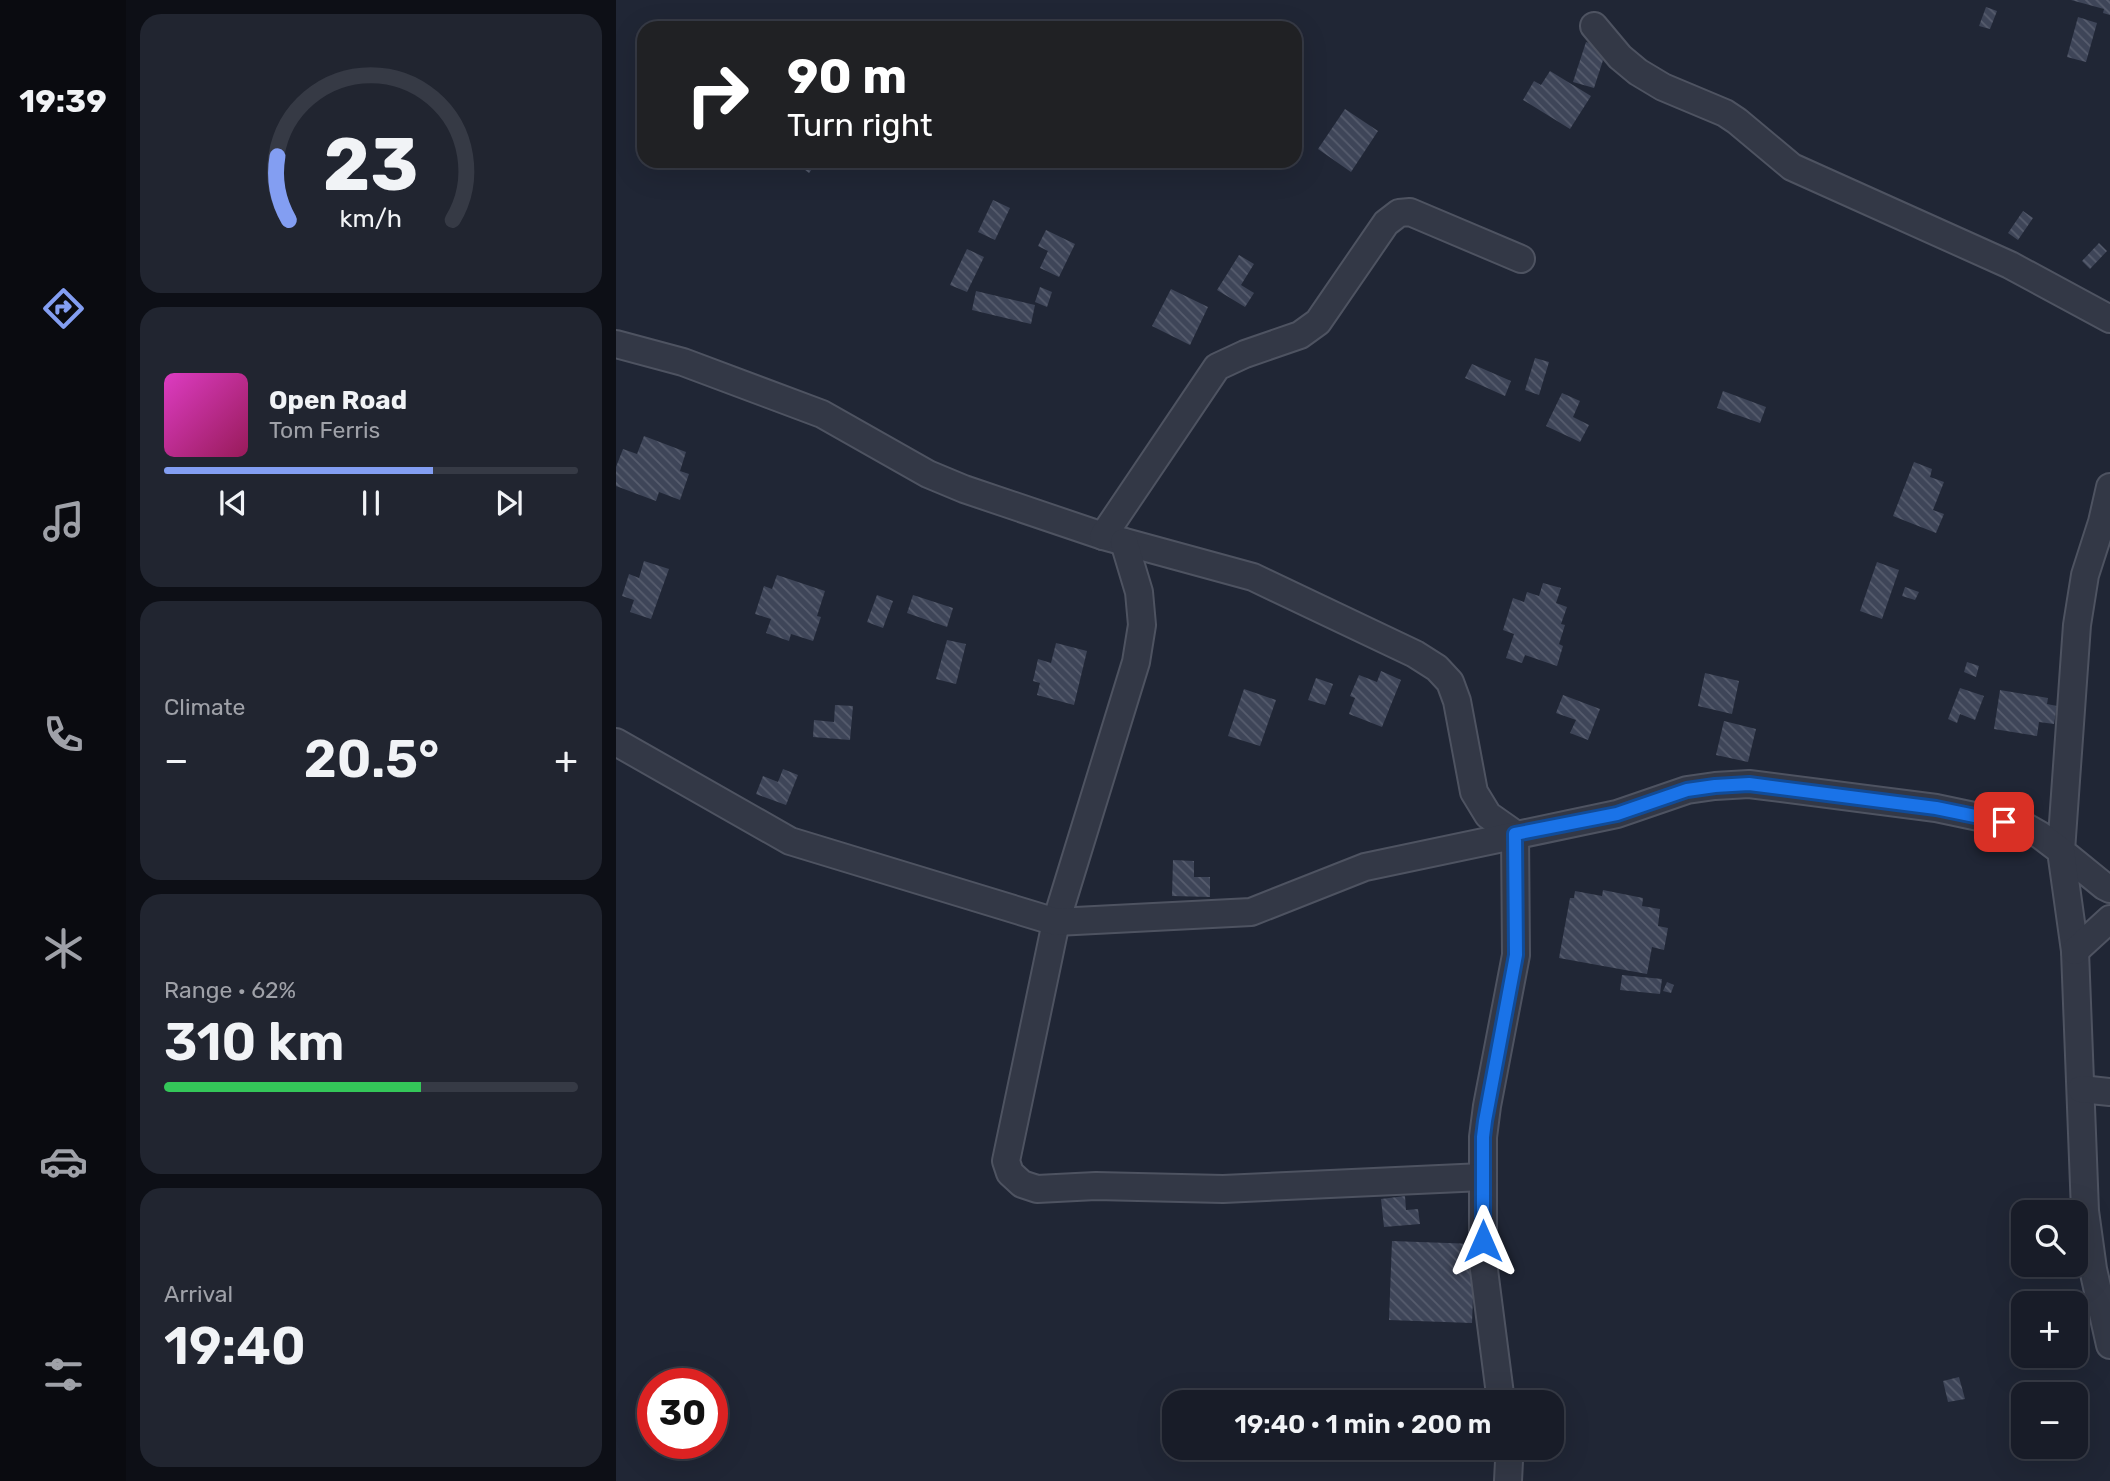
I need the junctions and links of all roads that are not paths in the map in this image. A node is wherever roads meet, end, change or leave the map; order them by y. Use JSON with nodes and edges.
{"nodes":[{"id":1,"x":1594,"y":26,"type":"dead end"},
{"id":2,"x":1521,"y":259,"type":"dead end"},
{"id":3,"x":2110,"y":319,"type":"edge"},
{"id":4,"x":616,"y":344,"type":"edge"},
{"id":5,"x":2110,"y":487,"type":"edge"},
{"id":6,"x":1113,"y":539,"type":"junction"},
{"id":7,"x":616,"y":743,"type":"edge"},
{"id":8,"x":1515,"y":834,"type":"junction"},
{"id":9,"x":2061,"y":851,"type":"junction"},
{"id":10,"x":2110,"y":889,"type":"edge"},
{"id":11,"x":2110,"y":919,"type":"edge"},
{"id":12,"x":1056,"y":922,"type":"junction"},
{"id":13,"x":2075,"y":951,"type":"junction"},
{"id":14,"x":2081,"y":1089,"type":"junction"},
{"id":15,"x":2110,"y":1093,"type":"edge"},
{"id":16,"x":1483,"y":1177,"type":"junction"},
{"id":17,"x":2110,"y":1345,"type":"edge"},
{"id":18,"x":1499,"y":1390,"type":"edge"},
{"id":19,"x":1509,"y":1460,"type":"edge"},
{"id":20,"x":1508,"y":1481,"type":"edge"}],
"edges":[{"from":1,"to":3,"type":"street"},
{"from":2,"to":6,"type":"street"},
{"from":4,"to":6,"type":"street"},
{"from":5,"to":9,"type":"street"},
{"from":6,"to":8,"type":"street"},
{"from":6,"to":12,"type":"street"},
{"from":7,"to":12,"type":"street"},
{"from":8,"to":9,"type":"street"},
{"from":8,"to":12,"type":"street"},
{"from":8,"to":16,"type":"street"},
{"from":9,"to":10,"type":"street"},
{"from":9,"to":13,"type":"street"},
{"from":11,"to":13,"type":"street"},
{"from":12,"to":16,"type":"street"},
{"from":13,"to":14,"type":"street"},
{"from":14,"to":15,"type":"street"},
{"from":14,"to":17,"type":"street"},
{"from":16,"to":18,"type":"street"},
{"from":19,"to":20,"type":"street"}]}
